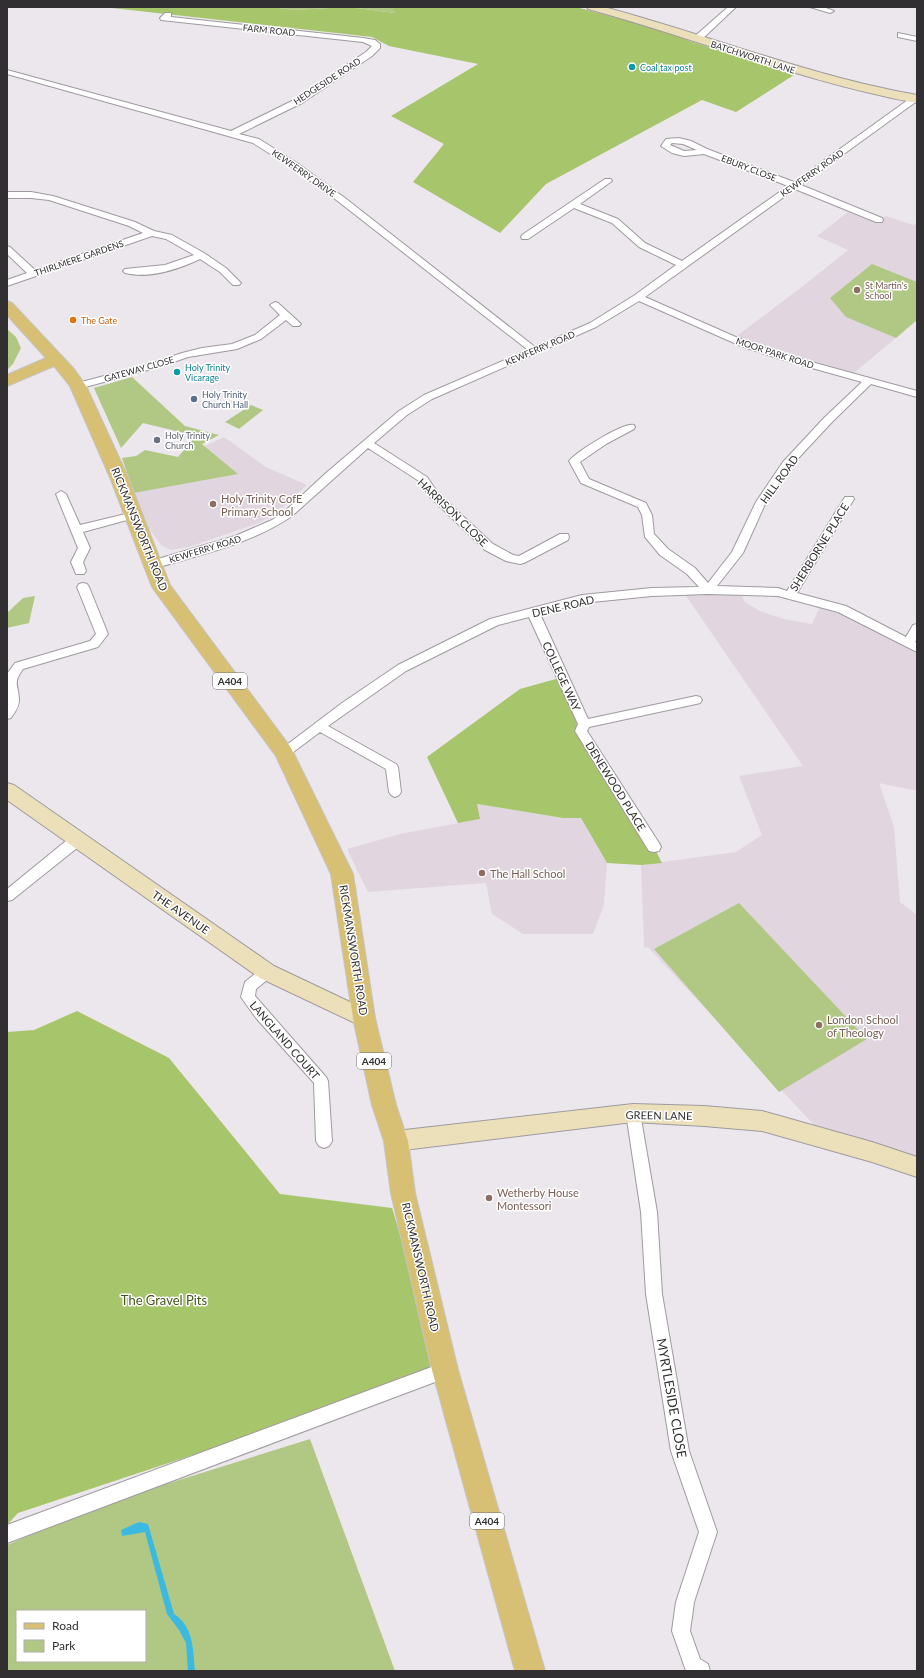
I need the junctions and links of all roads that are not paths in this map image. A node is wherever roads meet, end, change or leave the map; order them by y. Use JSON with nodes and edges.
{"nodes":[{"id":1,"x":592,"y":7,"type":"edge"},
{"id":2,"x":732,"y":7,"type":"edge"},
{"id":3,"x":814,"y":7,"type":"edge"},
{"id":4,"x":830,"y":11,"type":"dead end"},
{"id":5,"x":168,"y":15,"type":"dead end"},
{"id":6,"x":901,"y":34,"type":"dead end"},
{"id":7,"x":697,"y":39,"type":"junction"},
{"id":8,"x":917,"y":39,"type":"edge"},
{"id":9,"x":377,"y":46,"type":"joint"},
{"id":10,"x":7,"y":72,"type":"edge"},
{"id":11,"x":916,"y":95,"type":"edge"},
{"id":12,"x":232,"y":134,"type":"junction"},
{"id":13,"x":704,"y":151,"type":"dead end"},
{"id":14,"x":608,"y":181,"type":"dead end"},
{"id":15,"x":794,"y":185,"type":"junction"},
{"id":16,"x":7,"y":195,"type":"edge"},
{"id":17,"x":574,"y":205,"type":"junction"},
{"id":18,"x":879,"y":220,"type":"dead end"},
{"id":19,"x":151,"y":233,"type":"junction"},
{"id":20,"x":525,"y":237,"type":"dead end"},
{"id":21,"x":7,"y":249,"type":"edge"},
{"id":22,"x":201,"y":254,"type":"junction"},
{"id":23,"x":683,"y":265,"type":"junction"},
{"id":24,"x":128,"y":271,"type":"dead end"},
{"id":25,"x":33,"y":274,"type":"junction"},
{"id":26,"x":236,"y":282,"type":"dead end"},
{"id":27,"x":7,"y":283,"type":"edge"},
{"id":28,"x":638,"y":297,"type":"junction"},
{"id":29,"x":7,"y":306,"type":"edge"},
{"id":30,"x":275,"y":306,"type":"dead end"},
{"id":31,"x":286,"y":315,"type":"junction"},
{"id":32,"x":296,"y":324,"type":"dead end"},
{"id":33,"x":38,"y":340,"type":"junction"},
{"id":34,"x":535,"y":351,"type":"junction"},
{"id":35,"x":55,"y":360,"type":"junction"},
{"id":36,"x":11,"y":379,"type":"edge"},
{"id":37,"x":869,"y":380,"type":"junction"},
{"id":38,"x":78,"y":386,"type":"junction"},
{"id":39,"x":917,"y":394,"type":"edge"},
{"id":40,"x":630,"y":427,"type":"dead end"},
{"id":41,"x":368,"y":444,"type":"junction"},
{"id":42,"x":61,"y":494,"type":"dead end"},
{"id":43,"x":849,"y":500,"type":"dead end"},
{"id":44,"x":134,"y":515,"type":"junction"},
{"id":45,"x":76,"y":530,"type":"junction"},
{"id":46,"x":564,"y":537,"type":"dead end"},
{"id":47,"x":152,"y":564,"type":"junction"},
{"id":48,"x":80,"y":571,"type":"dead end"},
{"id":49,"x":83,"y":587,"type":"dead end"},
{"id":50,"x":708,"y":590,"type":"junction"},
{"id":51,"x":790,"y":595,"type":"junction"},
{"id":52,"x":533,"y":612,"type":"junction"},
{"id":53,"x":917,"y":628,"type":"edge"},
{"id":54,"x":913,"y":646,"type":"edge"},
{"id":55,"x":696,"y":700,"type":"dead end"},
{"id":56,"x":7,"y":715,"type":"edge"},
{"id":57,"x":584,"y":724,"type":"junction"},
{"id":58,"x":319,"y":726,"type":"junction"},
{"id":59,"x":284,"y":753,"type":"junction"},
{"id":60,"x":7,"y":790,"type":"edge"},
{"id":61,"x":395,"y":792,"type":"dead end"},
{"id":62,"x":77,"y":840,"type":"junction"},
{"id":63,"x":654,"y":847,"type":"dead end"},
{"id":64,"x":7,"y":896,"type":"edge"},
{"id":65,"x":267,"y":972,"type":"junction"},
{"id":66,"x":364,"y":1018,"type":"junction"},
{"id":67,"x":633,"y":1113,"type":"junction"},
{"id":68,"x":324,"y":1141,"type":"dead end"},
{"id":69,"x":396,"y":1141,"type":"junction"},
{"id":70,"x":917,"y":1167,"type":"edge"},
{"id":71,"x":445,"y":1370,"type":"junction"},
{"id":72,"x":7,"y":1534,"type":"edge"},
{"id":73,"x":530,"y":1671,"type":"edge"},
{"id":74,"x":701,"y":1671,"type":"edge"}],
"edges":[{"from":1,"to":7,"type":"street","name":"BATCHWORTH LANE"},
{"from":2,"to":7,"type":"street"},
{"from":3,"to":4,"type":"street"},
{"from":5,"to":9,"type":"street","name":"FARM ROAD"},
{"from":6,"to":8,"type":"street"},
{"from":7,"to":11,"type":"street","name":"BATCHWORTH LANE"},
{"from":9,"to":12,"type":"street","name":"HEDGESIDE ROAD"},
{"from":10,"to":12,"type":"street","name":"KEWFERRY DRIVE"},
{"from":11,"to":15,"type":"street","name":"KEWFERRY ROAD"},
{"from":12,"to":34,"type":"street","name":"KEWFERRY DRIVE"},
{"from":13,"to":15,"type":"street","name":"EBURY CLOSE"},
{"from":14,"to":17,"type":"street"},
{"from":15,"to":18,"type":"street","name":"EBURY CLOSE"},
{"from":15,"to":23,"type":"street","name":"KEWFERRY ROAD"},
{"from":16,"to":19,"type":"street","name":"THIRLMERE GARDENS"},
{"from":17,"to":20,"type":"street"},
{"from":17,"to":23,"type":"street"},
{"from":19,"to":22,"type":"street","name":"THIRLMERE GARDENS"},
{"from":19,"to":25,"type":"street","name":"THIRLMERE GARDENS"},
{"from":21,"to":25,"type":"street"},
{"from":22,"to":24,"type":"street"},
{"from":22,"to":26,"type":"street","name":"THIRLMERE GARDENS"},
{"from":23,"to":28,"type":"street","name":"KEWFERRY ROAD"},
{"from":25,"to":27,"type":"street","name":"THIRLMERE GARDENS"},
{"from":28,"to":34,"type":"street","name":"KEWFERRY ROAD"},
{"from":28,"to":37,"type":"street","name":"MOOR PARK ROAD"},
{"from":29,"to":33,"type":"main road","name":"RICKMANSWORTH ROAD","number":"A404"},
{"from":30,"to":31,"type":"street"},
{"from":31,"to":32,"type":"street"},
{"from":31,"to":38,"type":"street","name":"GATEWAY CLOSE"},
{"from":33,"to":35,"type":"main road","name":"RICKMANSWORTH ROAD","number":"A404"},
{"from":33,"to":36,"type":"main road"},
{"from":34,"to":41,"type":"street","name":"KEWFERRY ROAD"},
{"from":35,"to":36,"type":"main road"},
{"from":35,"to":38,"type":"main road","name":"RICKMANSWORTH ROAD","number":"A404"},
{"from":37,"to":39,"type":"street","name":"MOOR PARK ROAD"},
{"from":37,"to":50,"type":"street","name":"HILL ROAD"},
{"from":38,"to":44,"type":"main road","name":"RICKMANSWORTH ROAD","number":"A404"},
{"from":40,"to":50,"type":"street"},
{"from":41,"to":46,"type":"street","name":"HARRISON CLOSE"},
{"from":41,"to":47,"type":"street","name":"KEWFERRY ROAD"},
{"from":42,"to":45,"type":"street"},
{"from":43,"to":51,"type":"street","name":"SHERBORNE PLACE"},
{"from":44,"to":45,"type":"street"},
{"from":44,"to":47,"type":"main road","name":"RICKMANSWORTH ROAD","number":"A404"},
{"from":45,"to":48,"type":"street"},
{"from":47,"to":59,"type":"main road","name":"RICKMANSWORTH ROAD","number":"A404"},
{"from":49,"to":56,"type":"street"},
{"from":50,"to":51,"type":"street","name":"DENE ROAD"},
{"from":50,"to":52,"type":"street","name":"DENE ROAD"},
{"from":51,"to":54,"type":"street","name":"DENE ROAD"},
{"from":52,"to":57,"type":"street","name":"COLLEGE WAY"},
{"from":52,"to":58,"type":"street","name":"DENE ROAD"},
{"from":53,"to":54,"type":"street"},
{"from":55,"to":57,"type":"street","name":"COLLEGE WAY"},
{"from":57,"to":63,"type":"street","name":"DENEWOOD PLACE"},
{"from":58,"to":59,"type":"street","name":"DENE ROAD"},
{"from":58,"to":61,"type":"street"},
{"from":59,"to":66,"type":"main road","name":"RICKMANSWORTH ROAD","number":"A404"},
{"from":60,"to":62,"type":"street","name":"THE AVENUE"},
{"from":62,"to":64,"type":"street"},
{"from":62,"to":65,"type":"street","name":"THE AVENUE"},
{"from":65,"to":66,"type":"street","name":"THE AVENUE"},
{"from":65,"to":68,"type":"street","name":"LANGLAND COURT"},
{"from":66,"to":69,"type":"main road","name":"RICKMANSWORTH ROAD","number":"A404"},
{"from":67,"to":69,"type":"street","name":"GREEN LANE"},
{"from":67,"to":70,"type":"street","name":"GREEN LANE"},
{"from":67,"to":74,"type":"street","name":"MYRTLESIDE CLOSE"},
{"from":69,"to":71,"type":"main road","name":"RICKMANSWORTH ROAD","number":"A404"},
{"from":71,"to":72,"type":"street"},
{"from":71,"to":73,"type":"main road","name":"RICKMANSWORTH ROAD","number":"A404"}]}
